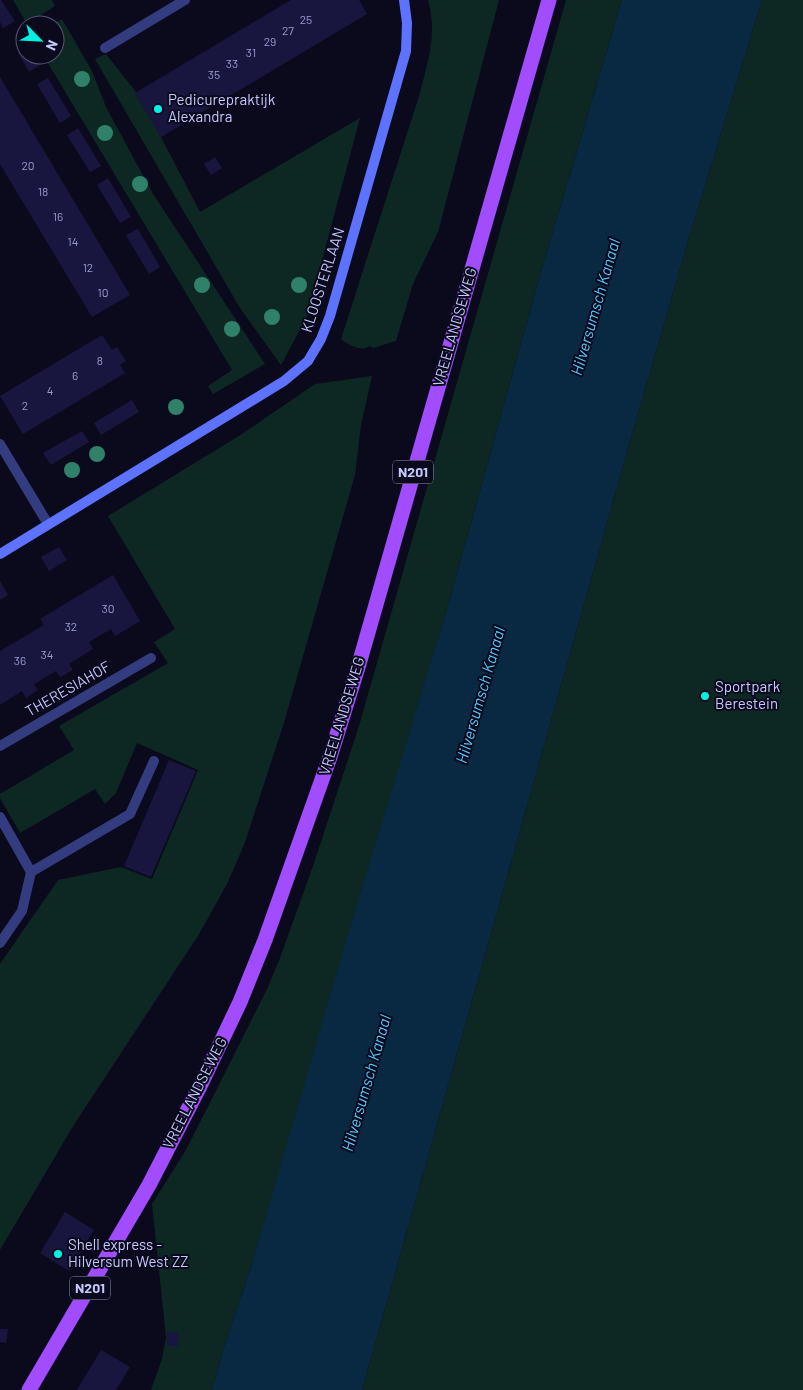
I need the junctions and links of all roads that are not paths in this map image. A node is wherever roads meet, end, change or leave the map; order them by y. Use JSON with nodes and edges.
{"nodes":[{"id":1,"x":184,"y":0,"type":"edge"},
{"id":2,"x":404,"y":0,"type":"edge"},
{"id":3,"x":549,"y":0,"type":"edge"},
{"id":4,"x":105,"y":48,"type":"dead end"},
{"id":5,"x":0,"y":444,"type":"edge"},
{"id":6,"x":48,"y":524,"type":"junction"},
{"id":7,"x":0,"y":554,"type":"edge"},
{"id":8,"x":151,"y":658,"type":"dead end"},
{"id":9,"x":0,"y":746,"type":"edge"},
{"id":10,"x":154,"y":761,"type":"dead end"},
{"id":11,"x":0,"y":817,"type":"edge"},
{"id":12,"x":31,"y":872,"type":"junction"},
{"id":13,"x":0,"y":944,"type":"edge"},
{"id":14,"x":29,"y":1390,"type":"edge"}],
"edges":[{"from":1,"to":4,"type":"street"},
{"from":2,"to":6,"type":"street","name":"KLOOSTERLAAN"},
{"from":3,"to":14,"type":"main road","name":"VREELANDSEWEG","number":"N201"},
{"from":5,"to":6,"type":"street"},
{"from":6,"to":7,"type":"street","name":"KLOOSTERLAAN"},
{"from":8,"to":9,"type":"street","name":"THERESIAHOF"},
{"from":10,"to":12,"type":"street"},
{"from":11,"to":12,"type":"street"},
{"from":12,"to":13,"type":"street"}]}
